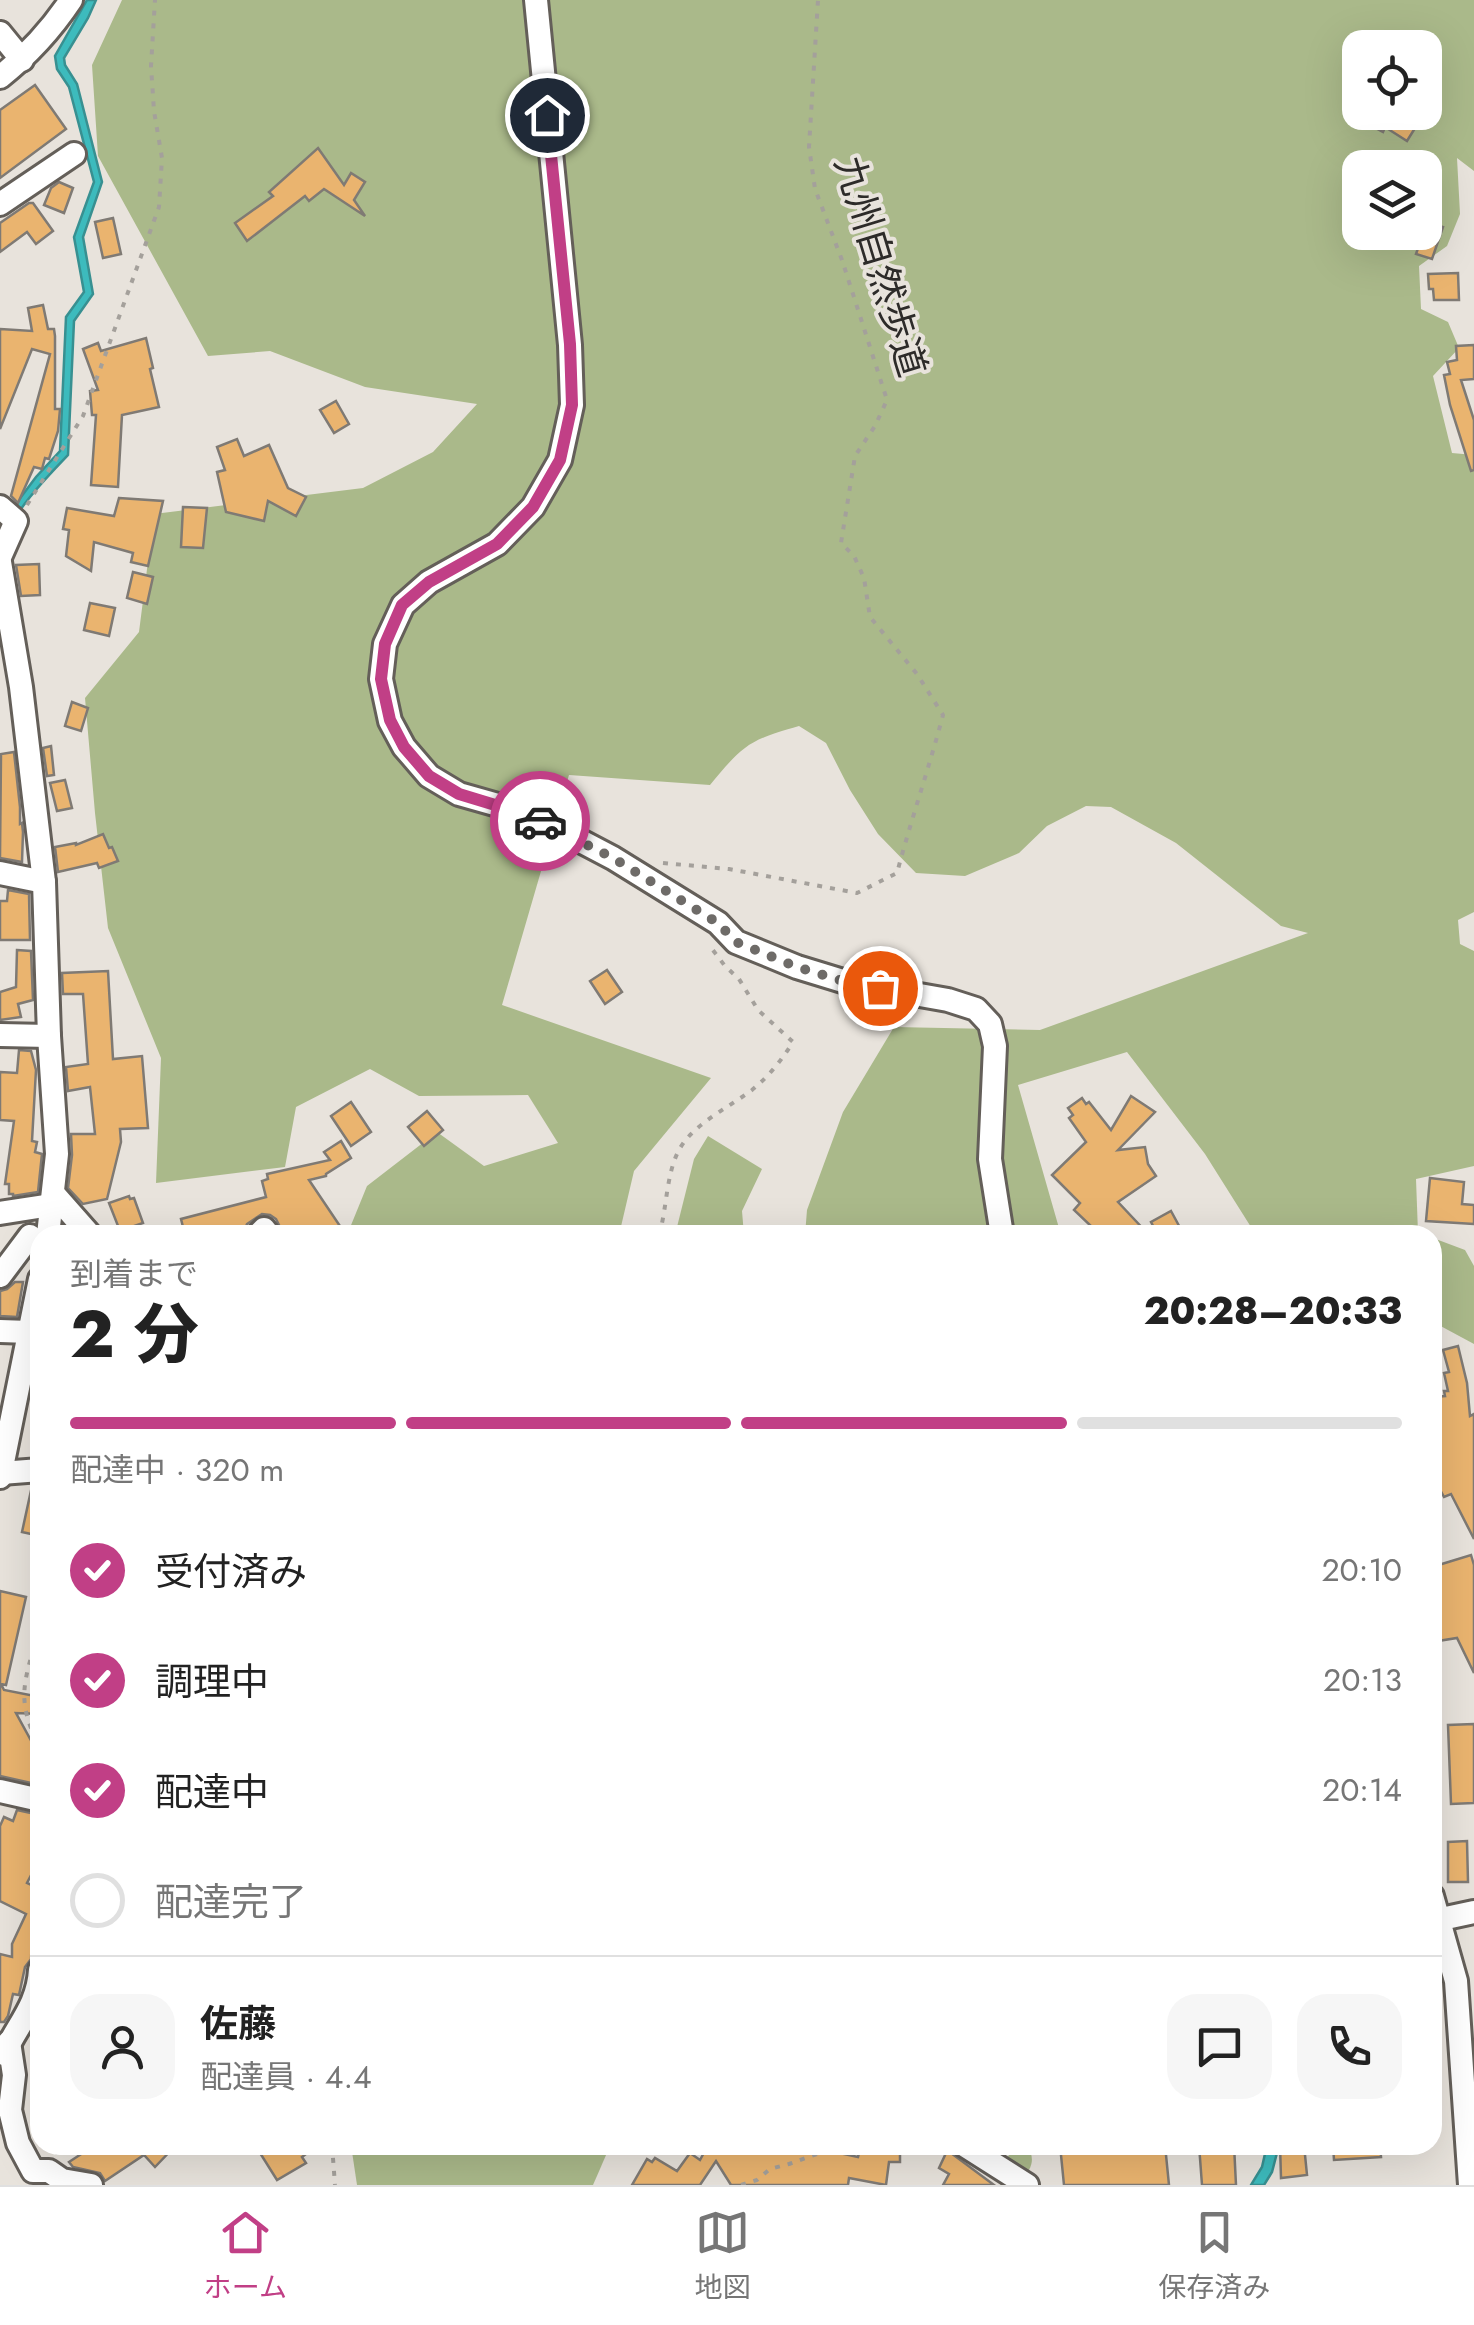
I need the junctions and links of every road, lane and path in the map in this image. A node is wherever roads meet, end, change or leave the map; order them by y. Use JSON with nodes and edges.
{"nodes":[{"id":1,"x":71,"y":0,"type":"edge"},
{"id":2,"x":155,"y":0,"type":"edge"},
{"id":3,"x":536,"y":0,"type":"edge"},
{"id":4,"x":818,"y":0,"type":"edge"},
{"id":5,"x":0,"y":34,"type":"edge"},
{"id":6,"x":22,"y":60,"type":"junction"},
{"id":7,"x":0,"y":77,"type":"edge"},
{"id":8,"x":74,"y":154,"type":"dead end"},
{"id":9,"x":0,"y":204,"type":"edge"},
{"id":10,"x":8,"y":514,"type":"edge"},
{"id":11,"x":0,"y":560,"type":"edge"},
{"id":12,"x":10,"y":687,"type":"edge"},
{"id":13,"x":652,"y":862,"type":"dead end"},
{"id":14,"x":0,"y":873,"type":"edge"},
{"id":15,"x":44,"y":882,"type":"junction"},
{"id":16,"x":718,"y":923,"type":"junction"},
{"id":17,"x":0,"y":1035,"type":"edge"},
{"id":18,"x":49,"y":1036,"type":"junction"},
{"id":19,"x":52,"y":1199,"type":"junction"},
{"id":20,"x":0,"y":1213,"type":"edge"},
{"id":21,"x":49,"y":1225,"type":"edge"},
{"id":22,"x":79,"y":1225,"type":"edge"},
{"id":23,"x":661,"y":1225,"type":"edge"},
{"id":24,"x":1000,"y":1225,"type":"edge"},
{"id":25,"x":30,"y":1236,"type":"edge"},
{"id":26,"x":0,"y":1276,"type":"edge"},
{"id":27,"x":0,"y":1332,"type":"edge"},
{"id":28,"x":30,"y":1332,"type":"joint"},
{"id":29,"x":30,"y":1471,"type":"edge"},
{"id":30,"x":0,"y":1475,"type":"edge"},
{"id":31,"x":30,"y":1657,"type":"edge"},
{"id":32,"x":30,"y":1729,"type":"edge"},
{"id":33,"x":0,"y":1790,"type":"edge"},
{"id":34,"x":30,"y":1798,"type":"edge"},
{"id":35,"x":1474,"y":1912,"type":"edge"},
{"id":36,"x":1442,"y":1919,"type":"edge"},
{"id":37,"x":1442,"y":1936,"type":"edge"},
{"id":38,"x":30,"y":2010,"type":"edge"},
{"id":39,"x":5,"y":2052,"type":"edge"},
{"id":40,"x":1469,"y":2092,"type":"edge"},
{"id":41,"x":333,"y":2155,"type":"edge"},
{"id":42,"x":814,"y":2155,"type":"edge"},
{"id":43,"x":980,"y":2155,"type":"edge"},
{"id":44,"x":90,"y":2185,"type":"edge"},
{"id":45,"x":336,"y":2185,"type":"edge"},
{"id":46,"x":741,"y":2185,"type":"edge"},
{"id":47,"x":1028,"y":2185,"type":"edge"},
{"id":48,"x":1470,"y":2185,"type":"edge"}],
"edges":[{"from":1,"to":6,"type":"street"},
{"from":2,"to":10,"type":"path"},
{"from":3,"to":16,"type":"street"},
{"from":4,"to":13,"type":"path","name":"九州自然歩道"},
{"from":5,"to":6,"type":"street"},
{"from":6,"to":7,"type":"street"},
{"from":8,"to":9,"type":"street"},
{"from":10,"to":11,"type":"street"},
{"from":11,"to":12,"type":"street"},
{"from":12,"to":15,"type":"street"},
{"from":14,"to":15,"type":"street"},
{"from":15,"to":18,"type":"street"},
{"from":16,"to":23,"type":"path"},
{"from":16,"to":24,"type":"street"},
{"from":17,"to":18,"type":"street"},
{"from":18,"to":19,"type":"street"},
{"from":19,"to":20,"type":"street"},
{"from":19,"to":21,"type":"street"},
{"from":19,"to":22,"type":"street"},
{"from":25,"to":26,"type":"street"},
{"from":27,"to":28,"type":"street"},
{"from":28,"to":30,"type":"street"},
{"from":29,"to":30,"type":"street"},
{"from":31,"to":32,"type":"path"},
{"from":33,"to":34,"type":"street"},
{"from":35,"to":36,"type":"street"},
{"from":37,"to":40,"type":"street"},
{"from":38,"to":39,"type":"street"},
{"from":39,"to":44,"type":"street"},
{"from":40,"to":48,"type":"street"},
{"from":41,"to":45,"type":"path"},
{"from":42,"to":46,"type":"path"},
{"from":43,"to":47,"type":"street"}]}
